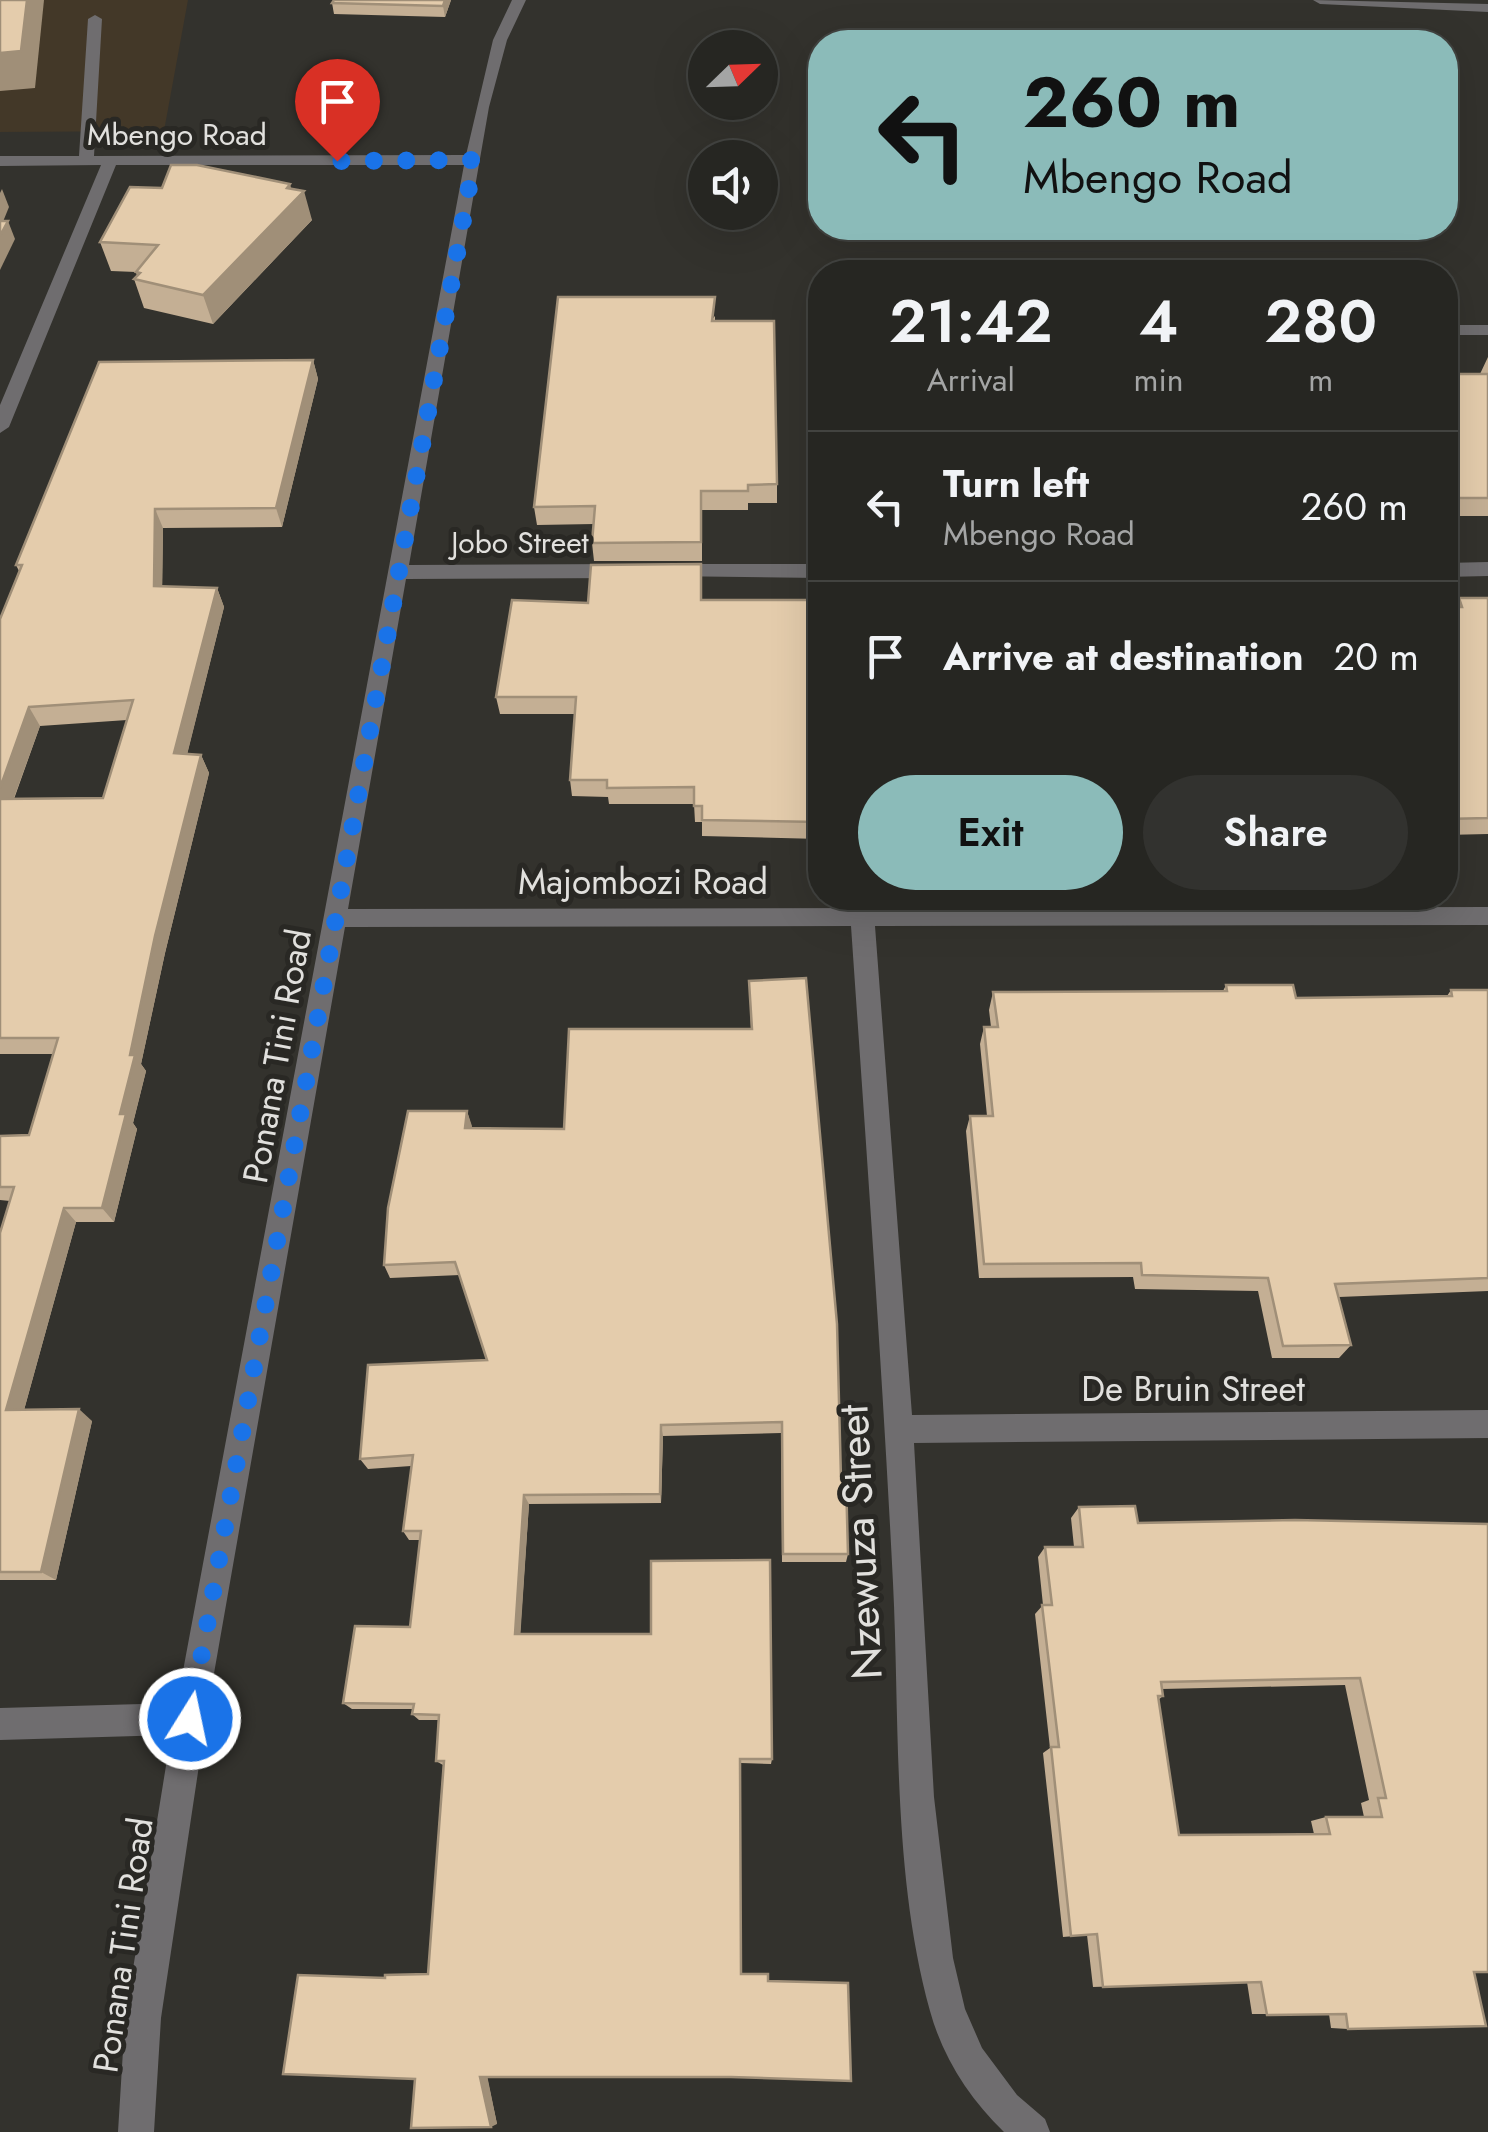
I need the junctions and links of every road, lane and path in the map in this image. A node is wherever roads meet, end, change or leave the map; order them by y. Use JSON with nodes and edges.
{"nodes":[{"id":1,"x":518,"y":0,"type":"edge"},
{"id":2,"x":1320,"y":0,"type":"edge"},
{"id":3,"x":1404,"y":2,"type":"edge"},
{"id":4,"x":1488,"y":8,"type":"edge"},
{"id":5,"x":95,"y":19,"type":"dead end"},
{"id":6,"x":0,"y":160,"type":"edge"},
{"id":7,"x":474,"y":160,"type":"junction"},
{"id":8,"x":86,"y":162,"type":"junction"},
{"id":9,"x":110,"y":162,"type":"junction"},
{"id":10,"x":1458,"y":330,"type":"edge"},
{"id":11,"x":1488,"y":330,"type":"edge"},
{"id":12,"x":0,"y":427,"type":"edge"},
{"id":13,"x":1458,"y":570,"type":"edge"},
{"id":14,"x":1488,"y":570,"type":"edge"},
{"id":15,"x":808,"y":571,"type":"edge"},
{"id":16,"x":400,"y":572,"type":"junction"},
{"id":17,"x":862,"y":916,"type":"junction"},
{"id":18,"x":1488,"y":916,"type":"edge"},
{"id":19,"x":338,"y":918,"type":"junction"},
{"id":20,"x":1488,"y":1424,"type":"edge"},
{"id":21,"x":899,"y":1428,"type":"junction"},
{"id":22,"x":190,"y":1719,"type":"junction"},
{"id":23,"x":0,"y":1724,"type":"edge"},
{"id":24,"x":1006,"y":2118,"type":"edge"},
{"id":25,"x":136,"y":2132,"type":"edge"},
{"id":26,"x":1032,"y":2132,"type":"edge"}],
"edges":[{"from":1,"to":7,"type":"street","name":"Ponana Tini Road"},
{"from":2,"to":3,"type":"street"},
{"from":3,"to":4,"type":"street"},
{"from":5,"to":8,"type":"street"},
{"from":6,"to":8,"type":"street","name":"Mbengo Road"},
{"from":7,"to":9,"type":"street","name":"Mbengo Road"},
{"from":7,"to":16,"type":"street","name":"Ponana Tini Road"},
{"from":8,"to":9,"type":"street","name":"Mbengo Road"},
{"from":9,"to":12,"type":"street"},
{"from":10,"to":11,"type":"street"},
{"from":13,"to":14,"type":"street"},
{"from":15,"to":16,"type":"street","name":"Jobo Street"},
{"from":16,"to":19,"type":"street","name":"Ponana Tini Road"},
{"from":17,"to":18,"type":"street","name":"Majombozi Road"},
{"from":17,"to":19,"type":"street","name":"Majombozi Road"},
{"from":17,"to":21,"type":"street","name":"Nzewuza Street"},
{"from":19,"to":22,"type":"street","name":"Ponana Tini Road"},
{"from":20,"to":21,"type":"street","name":"De Bruin Street"},
{"from":21,"to":24,"type":"street","name":"Nzewuza Street"},
{"from":22,"to":23,"type":"street"},
{"from":22,"to":25,"type":"street","name":"Ponana Tini Road"},
{"from":24,"to":26,"type":"street","name":"Nzewuza Street"}]}
